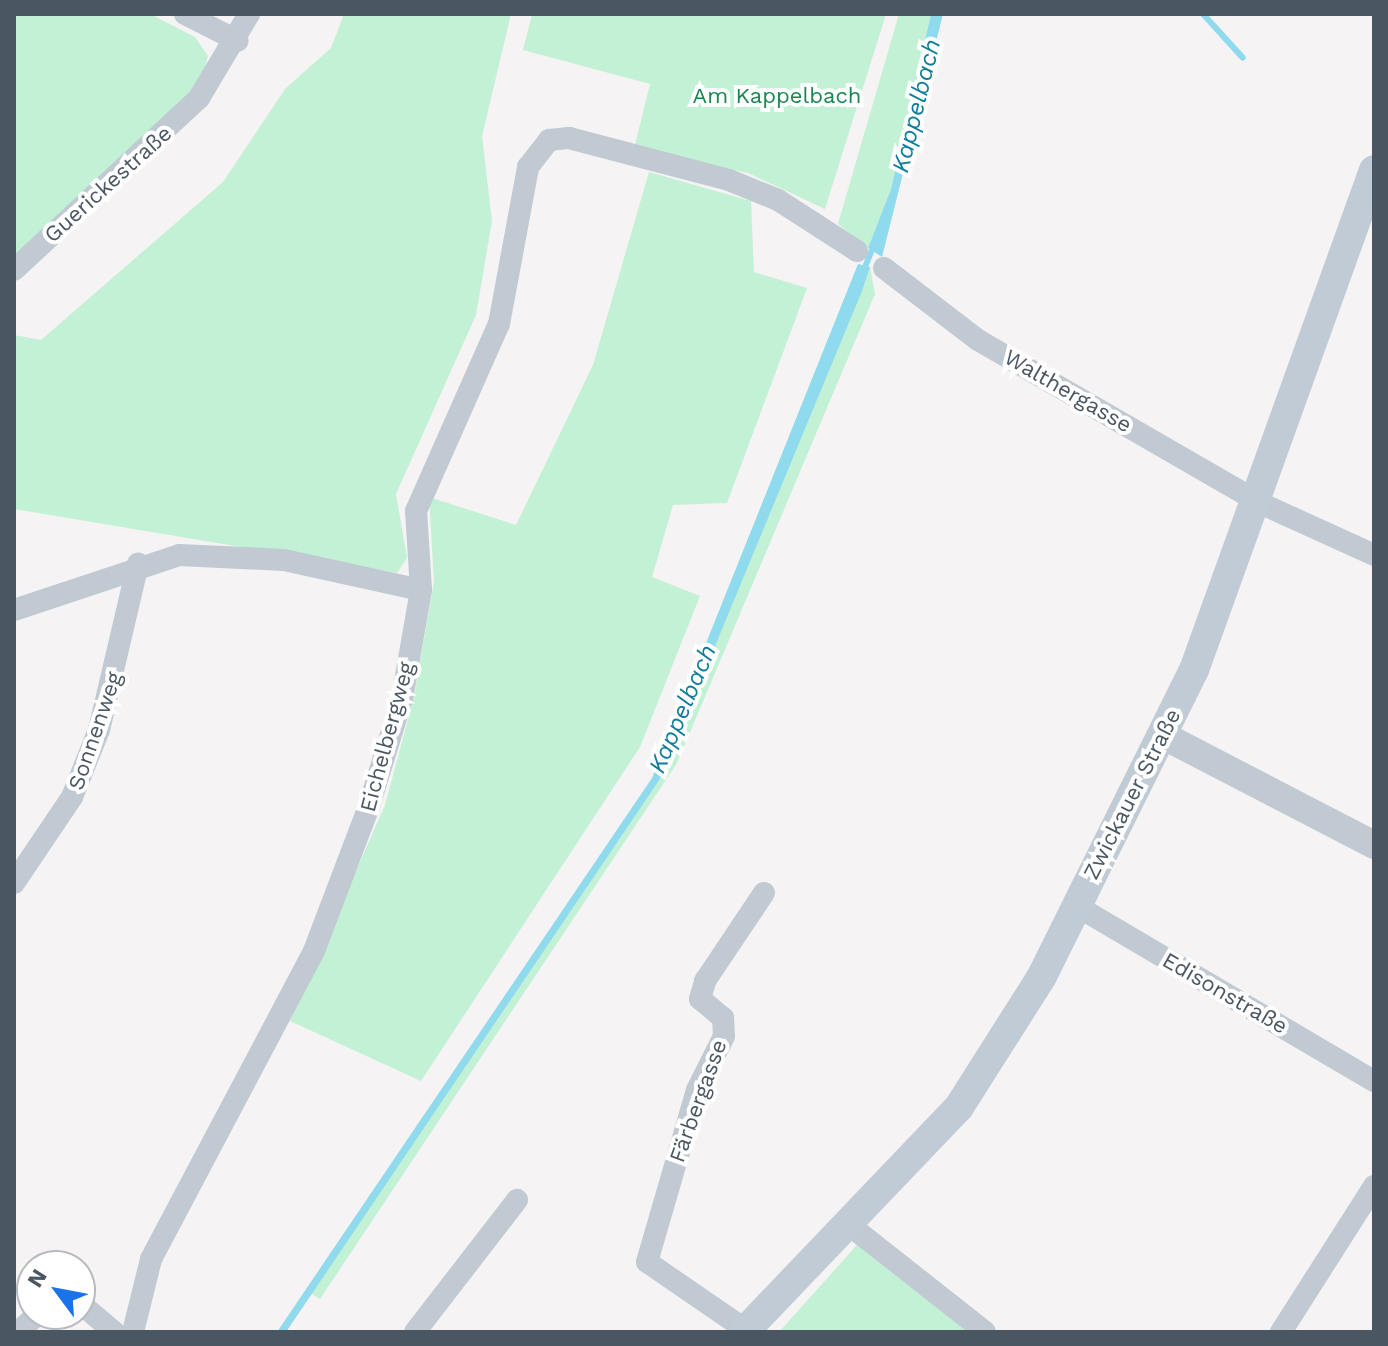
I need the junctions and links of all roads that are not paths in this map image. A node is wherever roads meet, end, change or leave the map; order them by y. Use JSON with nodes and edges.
{"nodes":[{"id":1,"x":185,"y":14,"type":"edge"},
{"id":2,"x":249,"y":14,"type":"edge"},
{"id":3,"x":238,"y":41,"type":"junction"},
{"id":4,"x":1374,"y":170,"type":"edge"},
{"id":5,"x":857,"y":251,"type":"dead end"},
{"id":6,"x":884,"y":268,"type":"dead end"},
{"id":7,"x":14,"y":270,"type":"edge"},
{"id":8,"x":1260,"y":503,"type":"junction"},
{"id":9,"x":1374,"y":555,"type":"edge"},
{"id":10,"x":138,"y":564,"type":"junction"},
{"id":11,"x":421,"y":590,"type":"junction"},
{"id":12,"x":14,"y":610,"type":"edge"},
{"id":13,"x":1164,"y":736,"type":"junction"},
{"id":14,"x":1374,"y":845,"type":"edge"},
{"id":15,"x":14,"y":883,"type":"edge"},
{"id":16,"x":764,"y":893,"type":"dead end"},
{"id":17,"x":1075,"y":905,"type":"junction"},
{"id":18,"x":1374,"y":1081,"type":"edge"},
{"id":19,"x":1374,"y":1186,"type":"edge"},
{"id":20,"x":517,"y":1200,"type":"dead end"},
{"id":21,"x":848,"y":1224,"type":"junction"},
{"id":22,"x":96,"y":1317,"type":"edge"},
{"id":23,"x":745,"y":1331,"type":"edge"},
{"id":24,"x":114,"y":1332,"type":"edge"},
{"id":25,"x":133,"y":1332,"type":"edge"},
{"id":26,"x":415,"y":1332,"type":"edge"},
{"id":27,"x":985,"y":1332,"type":"edge"},
{"id":28,"x":1281,"y":1332,"type":"edge"}],
"edges":[{"from":1,"to":3,"type":"street"},
{"from":2,"to":3,"type":"street","name":"Guerickestraße"},
{"from":3,"to":7,"type":"street","name":"Guerickestraße"},
{"from":4,"to":8,"type":"main road","name":"Zwickauer Straße"},
{"from":5,"to":11,"type":"street","name":"Eichelbergweg"},
{"from":6,"to":8,"type":"street","name":"Walthergasse"},
{"from":8,"to":9,"type":"street","name":"Walthergasse"},
{"from":8,"to":13,"type":"main road","name":"Zwickauer Straße"},
{"from":10,"to":11,"type":"street"},
{"from":10,"to":12,"type":"street"},
{"from":10,"to":15,"type":"street","name":"Sonnenweg"},
{"from":11,"to":25,"type":"street","name":"Eichelbergweg"},
{"from":13,"to":14,"type":"street"},
{"from":13,"to":17,"type":"main road","name":"Zwickauer Straße"},
{"from":16,"to":23,"type":"street","name":"Färbergasse"},
{"from":17,"to":18,"type":"street","name":"Edisonstraße"},
{"from":17,"to":21,"type":"main road","name":"Zwickauer Straße"},
{"from":19,"to":28,"type":"street"},
{"from":20,"to":26,"type":"street"},
{"from":21,"to":23,"type":"main road","name":"Zwickauer Straße"},
{"from":21,"to":27,"type":"street"},
{"from":22,"to":24,"type":"street"}]}
